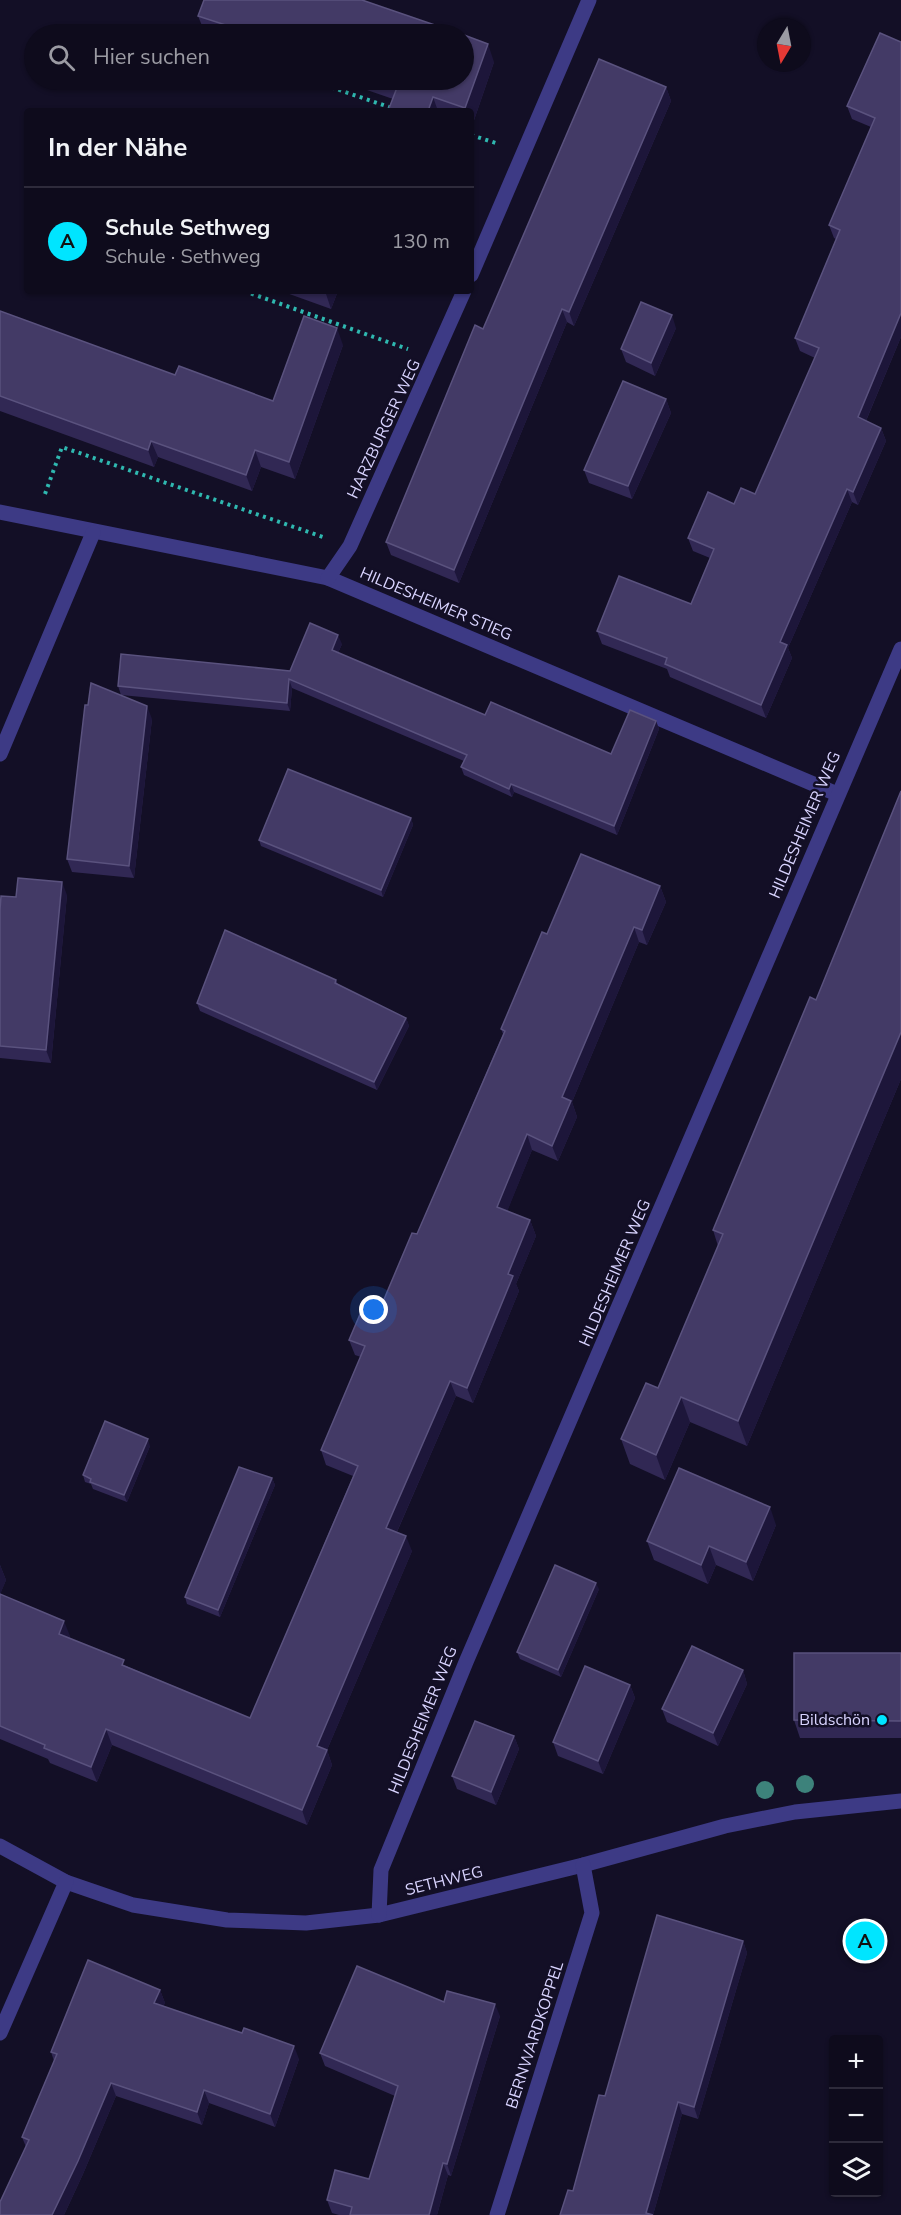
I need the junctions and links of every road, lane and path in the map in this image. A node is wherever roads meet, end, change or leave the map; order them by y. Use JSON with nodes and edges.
{"nodes":[{"id":1,"x":589,"y":0,"type":"edge"},
{"id":2,"x":340,"y":90,"type":"edge"},
{"id":3,"x":393,"y":108,"type":"edge"},
{"id":4,"x":474,"y":268,"type":"edge"},
{"id":5,"x":253,"y":294,"type":"edge"},
{"id":6,"x":463,"y":294,"type":"edge"},
{"id":7,"x":436,"y":358,"type":"junction"},
{"id":8,"x":0,"y":512,"type":"edge"},
{"id":9,"x":35,"y":520,"type":"junction"},
{"id":10,"x":93,"y":532,"type":"junction"},
{"id":11,"x":350,"y":546,"type":"junction"},
{"id":12,"x":328,"y":578,"type":"junction"},
{"id":13,"x":901,"y":649,"type":"edge"},
{"id":14,"x":0,"y":754,"type":"edge"},
{"id":15,"x":837,"y":794,"type":"junction"},
{"id":16,"x":901,"y":1801,"type":"edge"},
{"id":17,"x":0,"y":1846,"type":"edge"},
{"id":18,"x":583,"y":1865,"type":"junction"},
{"id":19,"x":66,"y":1882,"type":"junction"},
{"id":20,"x":379,"y":1915,"type":"junction"},
{"id":21,"x":0,"y":2033,"type":"edge"},
{"id":22,"x":497,"y":2215,"type":"edge"}],
"edges":[{"from":1,"to":4,"type":"street"},
{"from":2,"to":3,"type":"path"},
{"from":5,"to":7,"type":"path"},
{"from":6,"to":7,"type":"street","name":"HARZBURGER WEG"},
{"from":7,"to":11,"type":"street","name":"HARZBURGER WEG"},
{"from":8,"to":9,"type":"street","name":"HILDESHEIMER STIEG"},
{"from":9,"to":10,"type":"street","name":"HILDESHEIMER STIEG"},
{"from":9,"to":11,"type":"path"},
{"from":10,"to":12,"type":"street","name":"HILDESHEIMER STIEG"},
{"from":10,"to":14,"type":"street"},
{"from":11,"to":12,"type":"street","name":"HARZBURGER WEG"},
{"from":12,"to":15,"type":"street","name":"HILDESHEIMER STIEG"},
{"from":13,"to":15,"type":"street","name":"HILDESHEIMER WEG"},
{"from":15,"to":20,"type":"street","name":"HILDESHEIMER WEG"},
{"from":16,"to":18,"type":"street","name":"SETHWEG"},
{"from":17,"to":19,"type":"street","name":"SETHWEG"},
{"from":18,"to":20,"type":"street","name":"SETHWEG"},
{"from":18,"to":22,"type":"street","name":"BERNWARDKOPPEL"},
{"from":19,"to":20,"type":"street","name":"SETHWEG"},
{"from":19,"to":21,"type":"street"}]}
